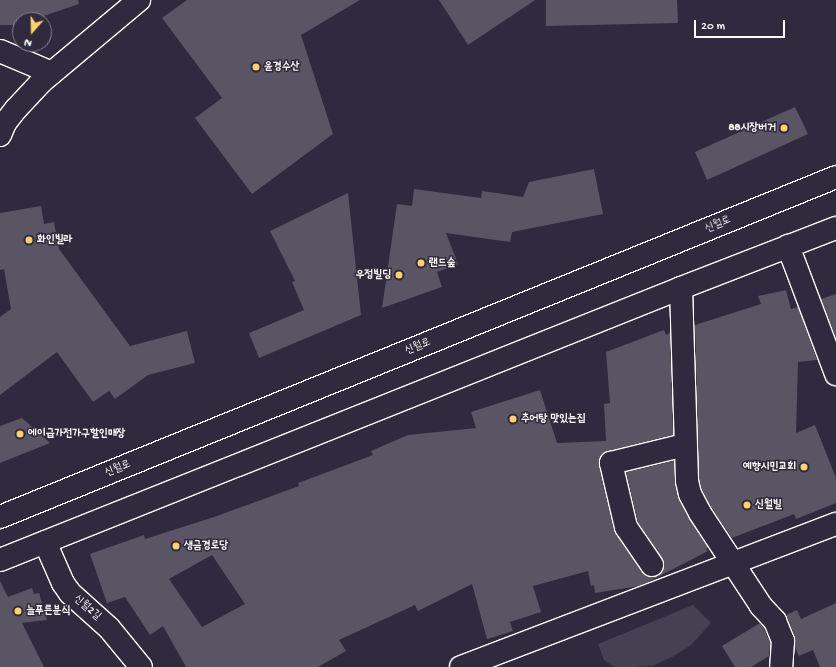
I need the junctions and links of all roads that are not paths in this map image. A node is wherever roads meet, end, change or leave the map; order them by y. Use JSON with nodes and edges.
{"nodes":[{"id":1,"x":139,"y":0,"type":"edge"},
{"id":2,"x":0,"y":51,"type":"edge"},
{"id":3,"x":52,"y":73,"type":"junction"},
{"id":4,"x":0,"y":135,"type":"edge"},
{"id":5,"x":836,"y":177,"type":"edge"},
{"id":6,"x":836,"y":228,"type":"edge"},
{"id":7,"x":788,"y":246,"type":"junction"},
{"id":8,"x":681,"y":288,"type":"junction"},
{"id":9,"x":836,"y":374,"type":"edge"},
{"id":10,"x":685,"y":445,"type":"junction"},
{"id":11,"x":0,"y":517,"type":"edge"},
{"id":12,"x":836,"y":524,"type":"edge"},
{"id":13,"x":45,"y":542,"type":"junction"},
{"id":14,"x":0,"y":560,"type":"edge"},
{"id":15,"x":732,"y":563,"type":"junction"},
{"id":16,"x":652,"y":565,"type":"dead end"},
{"id":17,"x":141,"y":667,"type":"edge"},
{"id":18,"x":461,"y":667,"type":"edge"},
{"id":19,"x":781,"y":667,"type":"edge"}],
"edges":[{"from":1,"to":3,"type":"street"},
{"from":2,"to":3,"type":"street"},
{"from":3,"to":4,"type":"street"},
{"from":5,"to":11,"type":"street","name":"신월로"},
{"from":6,"to":7,"type":"street"},
{"from":7,"to":8,"type":"street"},
{"from":7,"to":9,"type":"street"},
{"from":8,"to":10,"type":"street"},
{"from":8,"to":13,"type":"street"},
{"from":10,"to":15,"type":"street"},
{"from":10,"to":16,"type":"street"},
{"from":12,"to":15,"type":"street"},
{"from":13,"to":14,"type":"street"},
{"from":13,"to":17,"type":"street","name":"신월2길"},
{"from":15,"to":18,"type":"street"},
{"from":15,"to":19,"type":"street"}]}
